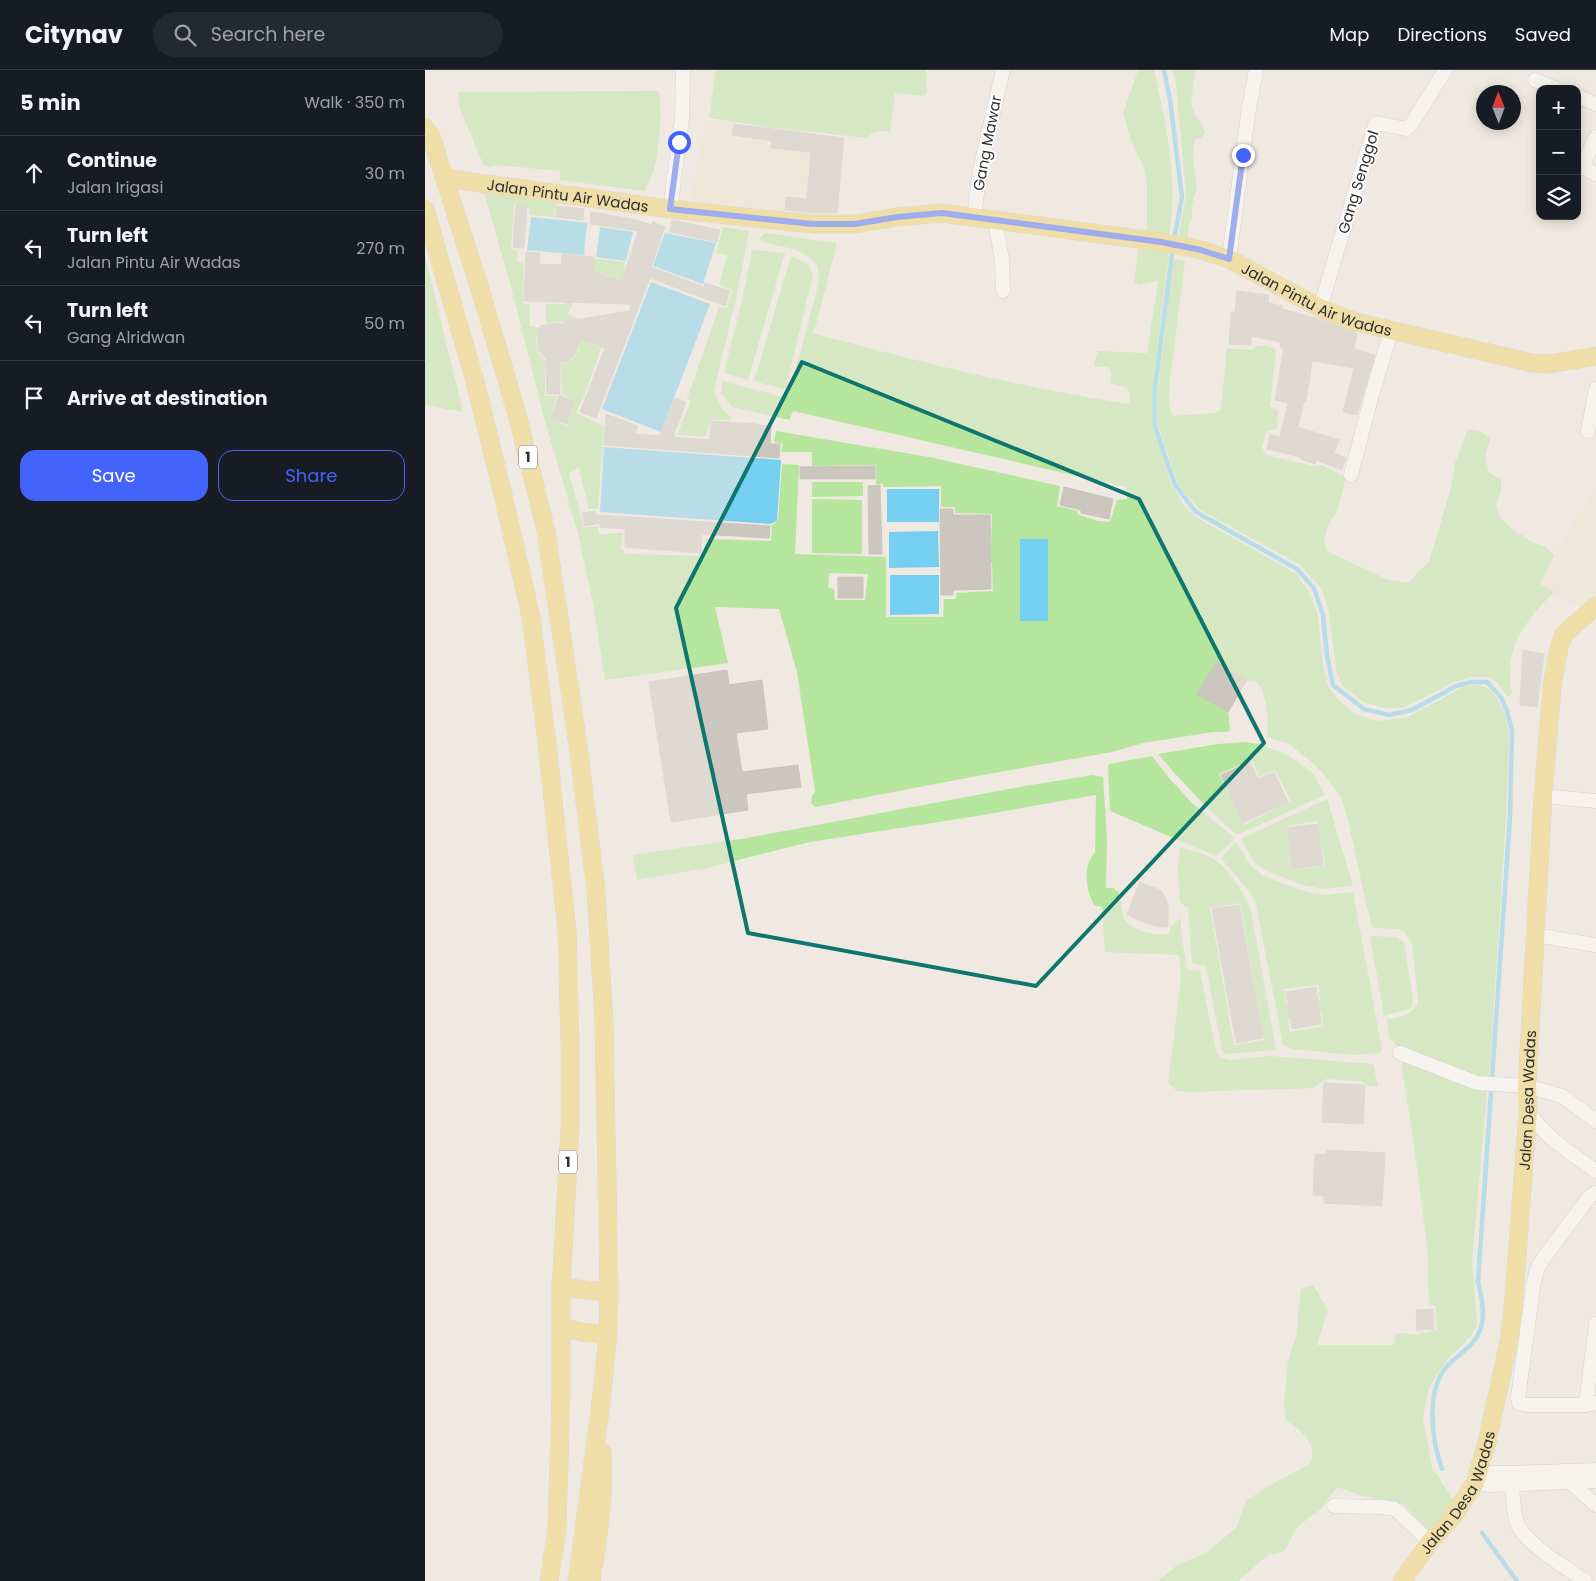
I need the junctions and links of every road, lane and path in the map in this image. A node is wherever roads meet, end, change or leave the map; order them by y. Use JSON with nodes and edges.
{"nodes":[{"id":1,"x":683,"y":70,"type":"edge"},
{"id":2,"x":1003,"y":70,"type":"edge"},
{"id":3,"x":1256,"y":70,"type":"edge"},
{"id":4,"x":1445,"y":70,"type":"edge"},
{"id":5,"x":1535,"y":80,"type":"dead end"},
{"id":6,"x":1547,"y":85,"type":"edge"},
{"id":7,"x":1581,"y":98,"type":"edge"},
{"id":8,"x":1596,"y":104,"type":"edge"},
{"id":9,"x":425,"y":128,"type":"edge"},
{"id":10,"x":1596,"y":137,"type":"edge"},
{"id":11,"x":1581,"y":164,"type":"edge"},
{"id":12,"x":1581,"y":166,"type":"edge"},
{"id":13,"x":1596,"y":174,"type":"edge"},
{"id":14,"x":444,"y":178,"type":"junction"},
{"id":15,"x":425,"y":209,"type":"edge"},
{"id":16,"x":670,"y":209,"type":"junction"},
{"id":17,"x":974,"y":217,"type":"junction"},
{"id":18,"x":995,"y":220,"type":"junction"},
{"id":19,"x":1229,"y":259,"type":"junction"},
{"id":20,"x":1003,"y":291,"type":"dead end"},
{"id":21,"x":1319,"y":308,"type":"junction"},
{"id":22,"x":1391,"y":330,"type":"junction"},
{"id":23,"x":1596,"y":356,"type":"edge"},
{"id":24,"x":1596,"y":389,"type":"edge"},
{"id":25,"x":1588,"y":432,"type":"dead end"},
{"id":26,"x":1351,"y":475,"type":"dead end"},
{"id":27,"x":1596,"y":606,"type":"edge"},
{"id":28,"x":1543,"y":796,"type":"junction"},
{"id":29,"x":1596,"y":800,"type":"edge"},
{"id":30,"x":1536,"y":935,"type":"junction"},
{"id":31,"x":1596,"y":945,"type":"edge"},
{"id":32,"x":1400,"y":1053,"type":"dead end"},
{"id":33,"x":1527,"y":1086,"type":"junction"},
{"id":34,"x":1528,"y":1111,"type":"junction"},
{"id":35,"x":1596,"y":1121,"type":"edge"},
{"id":36,"x":1596,"y":1171,"type":"edge"},
{"id":37,"x":1596,"y":1193,"type":"edge"},
{"id":38,"x":561,"y":1287,"type":"junction"},
{"id":39,"x":609,"y":1290,"type":"junction"},
{"id":40,"x":1596,"y":1324,"type":"edge"},
{"id":41,"x":561,"y":1326,"type":"junction"},
{"id":42,"x":608,"y":1335,"type":"junction"},
{"id":43,"x":1595,"y":1343,"type":"edge"},
{"id":44,"x":1591,"y":1404,"type":"edge"},
{"id":45,"x":600,"y":1411,"type":"junction"},
{"id":46,"x":1579,"y":1470,"type":"junction"},
{"id":47,"x":1596,"y":1470,"type":"edge"},
{"id":48,"x":1477,"y":1477,"type":"junction"},
{"id":49,"x":1512,"y":1479,"type":"junction"},
{"id":50,"x":1596,"y":1482,"type":"edge"},
{"id":51,"x":1571,"y":1483,"type":"junction"},
{"id":52,"x":1596,"y":1505,"type":"edge"},
{"id":53,"x":1334,"y":1506,"type":"dead end"},
{"id":54,"x":1431,"y":1542,"type":"junction"},
{"id":55,"x":549,"y":1581,"type":"edge"},
{"id":56,"x":577,"y":1581,"type":"edge"},
{"id":57,"x":591,"y":1581,"type":"edge"},
{"id":58,"x":1402,"y":1581,"type":"edge"},
{"id":59,"x":1585,"y":1581,"type":"edge"}],
"edges":[{"from":1,"to":16,"type":"street"},
{"from":2,"to":17,"type":"street","name":"Gang Mawar"},
{"from":3,"to":19,"type":"street"},
{"from":4,"to":21,"type":"street","name":"Gang Senggol"},
{"from":5,"to":6,"type":"street"},
{"from":7,"to":8,"type":"street"},
{"from":9,"to":14,"type":"main road","number":"1"},
{"from":10,"to":11,"type":"street"},
{"from":12,"to":13,"type":"street"},
{"from":14,"to":16,"type":"main road","name":"Jalan Pintu Air Wadas"},
{"from":14,"to":39,"type":"main road","number":"1"},
{"from":15,"to":38,"type":"main road","number":"1"},
{"from":16,"to":17,"type":"main road","name":"Jalan Pintu Air Wadas"},
{"from":17,"to":18,"type":"main road","name":"Jalan Pintu Air Wadas"},
{"from":18,"to":19,"type":"main road","name":"Jalan Pintu Air Wadas"},
{"from":18,"to":20,"type":"street"},
{"from":19,"to":21,"type":"main road","name":"Jalan Pintu Air Wadas"},
{"from":21,"to":22,"type":"main road","name":"Jalan Pintu Air Wadas"},
{"from":22,"to":23,"type":"main road","name":"Jalan Pintu Air Wadas"},
{"from":22,"to":26,"type":"street"},
{"from":24,"to":25,"type":"street"},
{"from":27,"to":28,"type":"main road","name":"Jalan Desa Wadas"},
{"from":28,"to":29,"type":"street"},
{"from":28,"to":30,"type":"main road","name":"Jalan Desa Wadas"},
{"from":30,"to":31,"type":"street"},
{"from":30,"to":33,"type":"main road","name":"Jalan Desa Wadas"},
{"from":32,"to":33,"type":"street"},
{"from":33,"to":34,"type":"main road","name":"Jalan Desa Wadas"},
{"from":33,"to":35,"type":"street"},
{"from":34,"to":36,"type":"street"},
{"from":34,"to":48,"type":"main road","name":"Jalan Desa Wadas"},
{"from":37,"to":44,"type":"street"},
{"from":38,"to":39,"type":"main road"},
{"from":38,"to":41,"type":"main road","number":"1"},
{"from":39,"to":42,"type":"main road","number":"1"},
{"from":40,"to":43,"type":"street"},
{"from":41,"to":42,"type":"main road"},
{"from":41,"to":55,"type":"main road","number":"1"},
{"from":42,"to":45,"type":"main road","number":"1"},
{"from":43,"to":44,"type":"street"},
{"from":45,"to":56,"type":"main road","number":"1"},
{"from":45,"to":57,"type":"main road"},
{"from":46,"to":47,"type":"street"},
{"from":46,"to":49,"type":"street"},
{"from":46,"to":51,"type":"street"},
{"from":48,"to":49,"type":"street"},
{"from":48,"to":54,"type":"main road","name":"Jalan Desa Wadas"},
{"from":49,"to":51,"type":"street"},
{"from":49,"to":59,"type":"street"},
{"from":50,"to":51,"type":"street"},
{"from":51,"to":52,"type":"street"},
{"from":53,"to":54,"type":"street"},
{"from":54,"to":58,"type":"main road","name":"Jalan Desa Wadas"}]}
